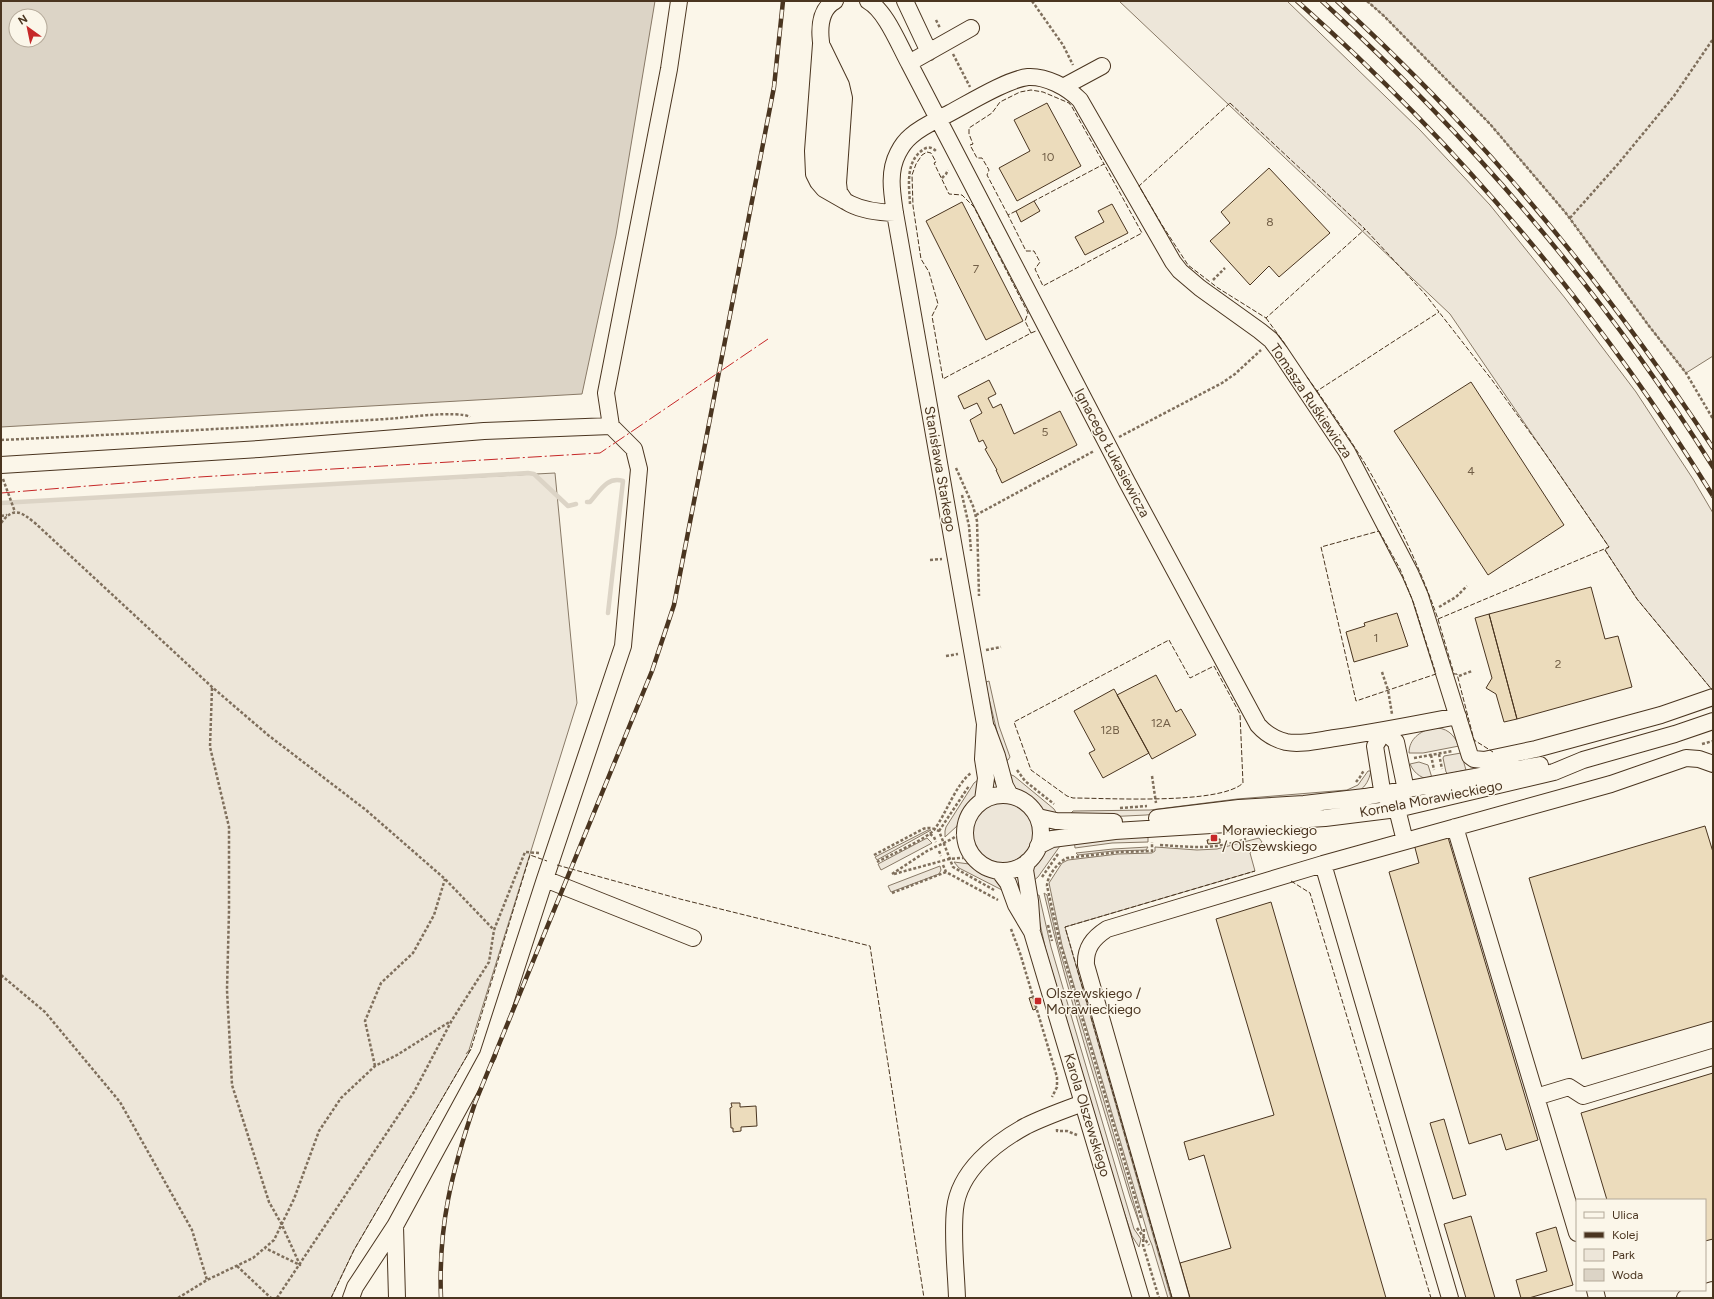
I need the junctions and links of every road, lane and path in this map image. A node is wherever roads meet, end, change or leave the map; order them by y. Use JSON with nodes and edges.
{"nodes":[{"id":1,"x":679,"y":1,"type":"edge"},
{"id":2,"x":835,"y":1,"type":"edge"},
{"id":3,"x":868,"y":1,"type":"edge"},
{"id":4,"x":905,"y":1,"type":"edge"},
{"id":5,"x":1032,"y":1,"type":"edge"},
{"id":6,"x":1367,"y":1,"type":"edge"},
{"id":7,"x":971,"y":28,"type":"dead end"},
{"id":8,"x":1713,"y":39,"type":"edge"},
{"id":9,"x":821,"y":44,"type":"junction"},
{"id":10,"x":929,"y":52,"type":"junction"},
{"id":11,"x":909,"y":63,"type":"junction"},
{"id":12,"x":1102,"y":66,"type":"dead end"},
{"id":13,"x":1081,"y":77,"type":"junction"},
{"id":14,"x":1063,"y":87,"type":"junction"},
{"id":15,"x":939,"y":120,"type":"junction"},
{"id":16,"x":940,"y":154,"type":"dead end"},
{"id":17,"x":949,"y":168,"type":"dead end"},
{"id":18,"x":942,"y":178,"type":"dead end"},
{"id":19,"x":845,"y":201,"type":"junction"},
{"id":20,"x":911,"y":208,"type":"dead end"},
{"id":21,"x":895,"y":213,"type":"junction"},
{"id":22,"x":1570,"y":218,"type":"junction"},
{"id":23,"x":1225,"y":268,"type":"dead end"},
{"id":24,"x":1211,"y":283,"type":"dead end"},
{"id":25,"x":1271,"y":340,"type":"junction"},
{"id":26,"x":1713,"y":419,"type":"edge"},
{"id":27,"x":611,"y":426,"type":"junction"},
{"id":28,"x":484,"y":431,"type":"junction"},
{"id":29,"x":1117,"y":438,"type":"dead end"},
{"id":30,"x":1,"y":440,"type":"edge"},
{"id":31,"x":954,"y":463,"type":"dead end"},
{"id":32,"x":1,"y":465,"type":"edge"},
{"id":33,"x":1,"y":474,"type":"edge"},
{"id":34,"x":15,"y":512,"type":"junction"},
{"id":35,"x":7,"y":515,"type":"junction"},
{"id":36,"x":1,"y":516,"type":"edge"},
{"id":37,"x":1,"y":523,"type":"edge"},
{"id":38,"x":1467,"y":586,"type":"dead end"},
{"id":39,"x":980,"y":603,"type":"dead end"},
{"id":40,"x":1435,"y":609,"type":"dead end"},
{"id":41,"x":1001,"y":648,"type":"dead end"},
{"id":42,"x":988,"y":658,"type":"dead end"},
{"id":43,"x":1382,"y":672,"type":"dead end"},
{"id":44,"x":1472,"y":672,"type":"dead end"},
{"id":45,"x":1457,"y":676,"type":"dead end"},
{"id":46,"x":212,"y":687,"type":"junction"},
{"id":47,"x":1713,"y":698,"type":"edge"},
{"id":48,"x":1458,"y":716,"type":"junction"},
{"id":49,"x":1713,"y":721,"type":"edge"},
{"id":50,"x":985,"y":724,"type":"junction"},
{"id":51,"x":1390,"y":730,"type":"junction"},
{"id":52,"x":1467,"y":748,"type":"junction"},
{"id":53,"x":1438,"y":754,"type":"junction"},
{"id":54,"x":1400,"y":760,"type":"junction"},
{"id":55,"x":1583,"y":760,"type":"junction"},
{"id":56,"x":1377,"y":764,"type":"junction"},
{"id":57,"x":1713,"y":764,"type":"edge"},
{"id":58,"x":1017,"y":769,"type":"dead end"},
{"id":59,"x":1442,"y":770,"type":"dead end"},
{"id":60,"x":974,"y":771,"type":"dead end"},
{"id":61,"x":1152,"y":776,"type":"dead end"},
{"id":62,"x":972,"y":780,"type":"dead end"},
{"id":63,"x":1353,"y":785,"type":"dead end"},
{"id":64,"x":1406,"y":790,"type":"junction"},
{"id":65,"x":1383,"y":794,"type":"junction"},
{"id":66,"x":1010,"y":795,"type":"junction"},
{"id":67,"x":1156,"y":799,"type":"dead end"},
{"id":68,"x":983,"y":800,"type":"junction"},
{"id":69,"x":1057,"y":806,"type":"dead end"},
{"id":70,"x":1157,"y":806,"type":"dead end"},
{"id":71,"x":1117,"y":808,"type":"dead end"},
{"id":72,"x":1397,"y":809,"type":"junction"},
{"id":73,"x":1038,"y":817,"type":"junction"},
{"id":74,"x":1456,"y":827,"type":"junction"},
{"id":75,"x":935,"y":829,"type":"junction"},
{"id":76,"x":964,"y":830,"type":"junction"},
{"id":77,"x":939,"y":831,"type":"junction"},
{"id":78,"x":930,"y":834,"type":"junction"},
{"id":79,"x":1405,"y":841,"type":"junction"},
{"id":80,"x":936,"y":842,"type":"dead end"},
{"id":81,"x":944,"y":843,"type":"junction"},
{"id":82,"x":1038,"y":846,"type":"junction"},
{"id":83,"x":1064,"y":850,"type":"dead end"},
{"id":84,"x":939,"y":851,"type":"dead end"},
{"id":85,"x":1073,"y":853,"type":"dead end"},
{"id":86,"x":554,"y":855,"type":"junction"},
{"id":87,"x":874,"y":855,"type":"dead end"},
{"id":88,"x":941,"y":856,"type":"dead end"},
{"id":89,"x":973,"y":857,"type":"junction"},
{"id":90,"x":949,"y":859,"type":"junction"},
{"id":91,"x":877,"y":862,"type":"dead end"},
{"id":92,"x":1027,"y":862,"type":"junction"},
{"id":93,"x":1323,"y":864,"type":"junction"},
{"id":94,"x":943,"y":865,"type":"dead end"},
{"id":95,"x":999,"y":871,"type":"junction"},
{"id":96,"x":946,"y":872,"type":"junction"},
{"id":97,"x":1041,"y":878,"type":"dead end"},
{"id":98,"x":445,"y":879,"type":"junction"},
{"id":99,"x":545,"y":879,"type":"junction"},
{"id":100,"x":1047,"y":889,"type":"junction"},
{"id":101,"x":1043,"y":890,"type":"dead end"},
{"id":102,"x":996,"y":892,"type":"dead end"},
{"id":103,"x":892,"y":893,"type":"dead end"},
{"id":104,"x":1001,"y":902,"type":"dead end"},
{"id":105,"x":1048,"y":922,"type":"dead end"},
{"id":106,"x":494,"y":930,"type":"junction"},
{"id":107,"x":1032,"y":932,"type":"junction"},
{"id":108,"x":693,"y":938,"type":"dead end"},
{"id":109,"x":1053,"y":945,"type":"dead end"},
{"id":110,"x":1,"y":975,"type":"edge"},
{"id":111,"x":452,"y":1020,"type":"junction"},
{"id":112,"x":1713,"y":1057,"type":"edge"},
{"id":113,"x":375,"y":1066,"type":"junction"},
{"id":114,"x":1536,"y":1097,"type":"junction"},
{"id":115,"x":1083,"y":1103,"type":"junction"},
{"id":116,"x":281,"y":1223,"type":"junction"},
{"id":117,"x":1136,"y":1223,"type":"dead end"},
{"id":118,"x":395,"y":1226,"type":"junction"},
{"id":119,"x":1576,"y":1230,"type":"edge"},
{"id":120,"x":1144,"y":1238,"type":"junction"},
{"id":121,"x":265,"y":1248,"type":"junction"},
{"id":122,"x":1150,"y":1248,"type":"dead end"},
{"id":123,"x":300,"y":1265,"type":"junction"},
{"id":124,"x":237,"y":1266,"type":"junction"},
{"id":125,"x":207,"y":1280,"type":"junction"},
{"id":126,"x":1713,"y":1290,"type":"edge"},
{"id":127,"x":178,"y":1298,"type":"edge"},
{"id":128,"x":271,"y":1298,"type":"edge"},
{"id":129,"x":277,"y":1298,"type":"edge"},
{"id":130,"x":351,"y":1298,"type":"edge"},
{"id":131,"x":397,"y":1298,"type":"edge"},
{"id":132,"x":957,"y":1298,"type":"edge"},
{"id":133,"x":1141,"y":1298,"type":"edge"},
{"id":134,"x":1159,"y":1298,"type":"edge"},
{"id":135,"x":1181,"y":1298,"type":"edge"},
{"id":136,"x":1450,"y":1298,"type":"edge"},
{"id":137,"x":1685,"y":1298,"type":"edge"}],
"edges":[{"from":1,"to":27,"type":"street"},
{"from":2,"to":9,"type":"street"},
{"from":3,"to":11,"type":"street","name":"Ignacego Łukasiewicza"},
{"from":4,"to":10,"type":"street"},
{"from":5,"to":13,"type":"path"},
{"from":6,"to":22,"type":"path"},
{"from":7,"to":10,"type":"street"},
{"from":8,"to":22,"type":"path"},
{"from":9,"to":19,"type":"street"},
{"from":9,"to":19,"type":"street"},
{"from":10,"to":11,"type":"street"},
{"from":11,"to":15,"type":"street","name":"Ignacego Łukasiewicza"},
{"from":12,"to":13,"type":"street"},
{"from":13,"to":14,"type":"street"},
{"from":14,"to":15,"type":"street","name":"Tomasza Ruśkiewicza"},
{"from":14,"to":25,"type":"street","name":"Tomasza Ruśkiewicza"},
{"from":15,"to":21,"type":"street","name":"Stanisława Starkego"},
{"from":15,"to":51,"type":"street","name":"Ignacego Łukasiewicza"},
{"from":16,"to":20,"type":"path"},
{"from":17,"to":18,"type":"path"},
{"from":19,"to":21,"type":"street"},
{"from":21,"to":50,"type":"street","name":"Stanisława Starkego"},
{"from":22,"to":26,"type":"path"},
{"from":23,"to":24,"type":"path"},
{"from":25,"to":29,"type":"path"},
{"from":25,"to":48,"type":"street","name":"Tomasza Ruśkiewicza"},
{"from":27,"to":28,"type":"street"},
{"from":27,"to":86,"type":"street"},
{"from":28,"to":30,"type":"path"},
{"from":28,"to":32,"type":"street"},
{"from":31,"to":39,"type":"path"},
{"from":33,"to":34,"type":"path"},
{"from":34,"to":35,"type":"path"},
{"from":34,"to":46,"type":"path"},
{"from":35,"to":36,"type":"path"},
{"from":35,"to":37,"type":"path"},
{"from":38,"to":40,"type":"path"},
{"from":41,"to":42,"type":"path"},
{"from":43,"to":51,"type":"path"},
{"from":44,"to":45,"type":"path"},
{"from":46,"to":98,"type":"path"},
{"from":46,"to":116,"type":"path"},
{"from":47,"to":52,"type":"street"},
{"from":48,"to":51,"type":"street","name":"Ignacego Łukasiewicza"},
{"from":48,"to":52,"type":"street","name":"Tomasza Ruśkiewicza"},
{"from":49,"to":55,"type":"street","name":"Kornela Morawieckiego"},
{"from":50,"to":66,"type":"street"},
{"from":50,"to":68,"type":"street"},
{"from":51,"to":54,"type":"street"},
{"from":51,"to":56,"type":"street"},
{"from":52,"to":53,"type":"path"},
{"from":53,"to":54,"type":"path"},
{"from":53,"to":59,"type":"path"},
{"from":54,"to":64,"type":"street"},
{"from":55,"to":64,"type":"street","name":"Kornela Morawieckiego"},
{"from":55,"to":72,"type":"street","name":"Kornela Morawieckiego"},
{"from":56,"to":63,"type":"path"},
{"from":56,"to":65,"type":"street"},
{"from":57,"to":74,"type":"street"},
{"from":58,"to":69,"type":"path"},
{"from":60,"to":75,"type":"path"},
{"from":61,"to":67,"type":"path"},
{"from":62,"to":77,"type":"path"},
{"from":64,"to":65,"type":"street","name":"Kornela Morawieckiego"},
{"from":64,"to":72,"type":"street"},
{"from":65,"to":72,"type":"street"},
{"from":65,"to":73,"type":"street","name":"Kornela Morawieckiego"},
{"from":66,"to":68,"type":"street"},
{"from":66,"to":73,"type":"street"},
{"from":68,"to":76,"type":"street"},
{"from":70,"to":71,"type":"path"},
{"from":72,"to":79,"type":"street"},
{"from":72,"to":82,"type":"street","name":"Kornela Morawieckiego"},
{"from":73,"to":82,"type":"street"},
{"from":74,"to":79,"type":"street"},
{"from":74,"to":114,"type":"street"},
{"from":75,"to":77,"type":"path"},
{"from":75,"to":78,"type":"path"},
{"from":75,"to":87,"type":"path"},
{"from":76,"to":81,"type":"path"},
{"from":76,"to":89,"type":"street"},
{"from":77,"to":81,"type":"path"},
{"from":78,"to":80,"type":"path"},
{"from":78,"to":91,"type":"path"},
{"from":79,"to":93,"type":"street"},
{"from":81,"to":90,"type":"path"},
{"from":81,"to":90,"type":"path"},
{"from":82,"to":92,"type":"street"},
{"from":83,"to":97,"type":"path"},
{"from":84,"to":88,"type":"path"},
{"from":85,"to":100,"type":"path"},
{"from":86,"to":99,"type":"street"},
{"from":86,"to":106,"type":"path"},
{"from":89,"to":90,"type":"path"},
{"from":89,"to":95,"type":"street"},
{"from":90,"to":102,"type":"path"},
{"from":92,"to":95,"type":"street"},
{"from":92,"to":107,"type":"street","name":"Karola Olszewskiego"},
{"from":93,"to":135,"type":"street"},
{"from":93,"to":136,"type":"street"},
{"from":94,"to":96,"type":"path"},
{"from":95,"to":107,"type":"street","name":"Karola Olszewskiego"},
{"from":96,"to":103,"type":"path"},
{"from":96,"to":104,"type":"path"},
{"from":98,"to":106,"type":"path"},
{"from":98,"to":113,"type":"path"},
{"from":99,"to":108,"type":"street"},
{"from":99,"to":118,"type":"street"},
{"from":100,"to":101,"type":"path"},
{"from":100,"to":120,"type":"path"},
{"from":105,"to":109,"type":"path"},
{"from":106,"to":111,"type":"path"},
{"from":107,"to":115,"type":"street","name":"Karola Olszewskiego"},
{"from":110,"to":125,"type":"path"},
{"from":111,"to":113,"type":"path"},
{"from":111,"to":123,"type":"path"},
{"from":112,"to":114,"type":"street"},
{"from":113,"to":116,"type":"path"},
{"from":114,"to":119,"type":"street"},
{"from":115,"to":132,"type":"street"},
{"from":115,"to":133,"type":"street","name":"Karola Olszewskiego"},
{"from":116,"to":121,"type":"path"},
{"from":116,"to":123,"type":"path"},
{"from":117,"to":120,"type":"path"},
{"from":118,"to":130,"type":"street"},
{"from":118,"to":131,"type":"street"},
{"from":120,"to":122,"type":"path"},
{"from":120,"to":134,"type":"path"},
{"from":121,"to":123,"type":"path"},
{"from":121,"to":124,"type":"path"},
{"from":123,"to":129,"type":"path"},
{"from":124,"to":125,"type":"path"},
{"from":124,"to":128,"type":"path"},
{"from":125,"to":127,"type":"path"},
{"from":126,"to":137,"type":"street"}]}
